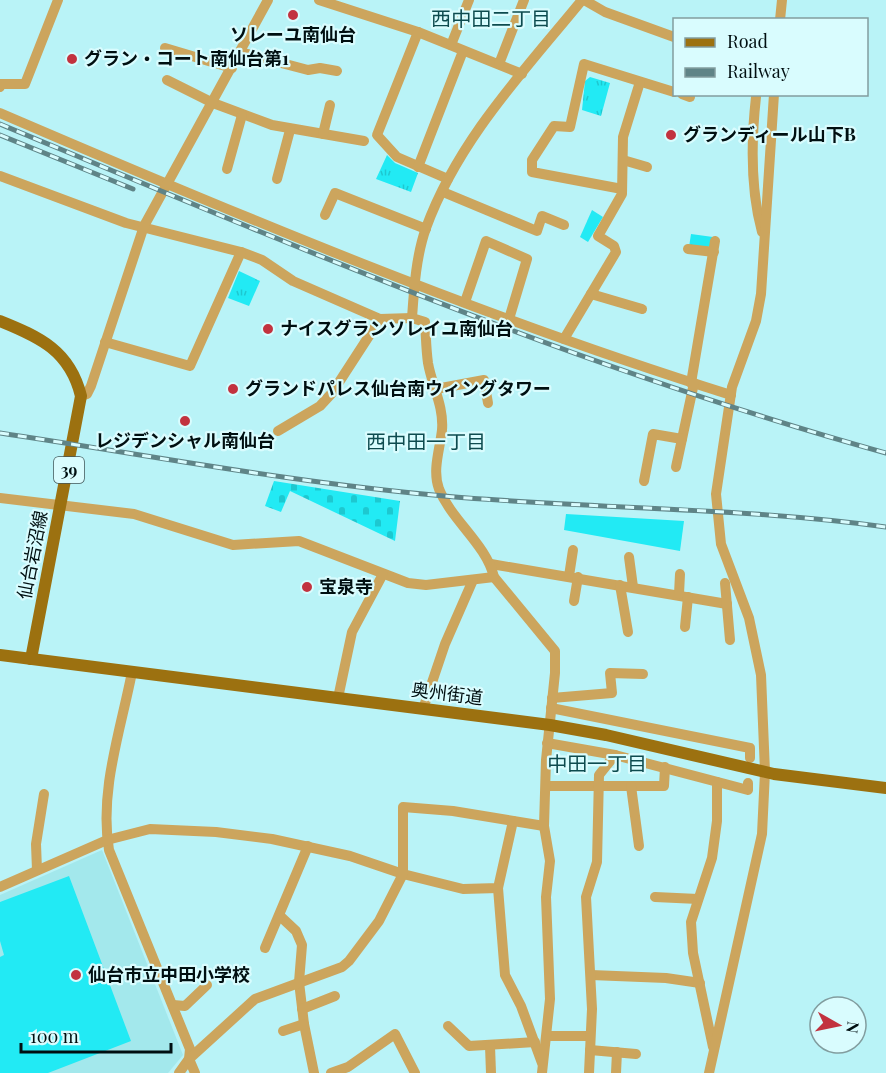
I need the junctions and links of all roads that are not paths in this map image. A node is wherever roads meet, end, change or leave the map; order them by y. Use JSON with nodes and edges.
{"nodes":[{"id":1,"x":58,"y":0,"type":"edge"},
{"id":2,"x":268,"y":0,"type":"edge"},
{"id":3,"x":319,"y":0,"type":"edge"},
{"id":4,"x":469,"y":0,"type":"edge"},
{"id":5,"x":524,"y":0,"type":"edge"},
{"id":6,"x":583,"y":0,"type":"edge"},
{"id":7,"x":782,"y":0,"type":"edge"},
{"id":8,"x":346,"y":4,"type":"edge"},
{"id":9,"x":780,"y":18,"type":"edge"},
{"id":10,"x":418,"y":32,"type":"junction"},
{"id":11,"x":673,"y":36,"type":"edge"},
{"id":12,"x":451,"y":45,"type":"junction"},
{"id":13,"x":165,"y":48,"type":"dead end"},
{"id":14,"x":463,"y":51,"type":"junction"},
{"id":15,"x":240,"y":52,"type":"junction"},
{"id":16,"x":499,"y":64,"type":"junction"},
{"id":17,"x":232,"y":68,"type":"junction"},
{"id":18,"x":338,"y":71,"type":"dead end"},
{"id":19,"x":522,"y":74,"type":"junction"},
{"id":20,"x":167,"y":80,"type":"dead end"},
{"id":21,"x":640,"y":82,"type":"junction"},
{"id":22,"x":0,"y":87,"type":"edge"},
{"id":23,"x":673,"y":91,"type":"edge"},
{"id":24,"x":774,"y":96,"type":"edge"},
{"id":25,"x":756,"y":97,"type":"dead end"},
{"id":26,"x":213,"y":103,"type":"junction"},
{"id":27,"x":330,"y":105,"type":"dead end"},
{"id":28,"x":0,"y":113,"type":"edge"},
{"id":29,"x":243,"y":115,"type":"junction"},
{"id":30,"x":290,"y":130,"type":"junction"},
{"id":31,"x":323,"y":134,"type":"junction"},
{"id":32,"x":364,"y":141,"type":"dead end"},
{"id":33,"x":623,"y":160,"type":"junction"},
{"id":34,"x":418,"y":167,"type":"junction"},
{"id":35,"x":647,"y":167,"type":"dead end"},
{"id":36,"x":227,"y":169,"type":"dead end"},
{"id":37,"x":0,"y":176,"type":"edge"},
{"id":38,"x":277,"y":178,"type":"dead end"},
{"id":39,"x":448,"y":179,"type":"junction"},
{"id":40,"x":168,"y":185,"type":"junction"},
{"id":41,"x":621,"y":189,"type":"junction"},
{"id":42,"x":443,"y":192,"type":"junction"},
{"id":43,"x":325,"y":215,"type":"dead end"},
{"id":44,"x":564,"y":225,"type":"dead end"},
{"id":45,"x":144,"y":226,"type":"junction"},
{"id":46,"x":426,"y":229,"type":"junction"},
{"id":47,"x":764,"y":241,"type":"junction"},
{"id":48,"x":688,"y":249,"type":"dead end"},
{"id":49,"x":241,"y":252,"type":"junction"},
{"id":50,"x":416,"y":284,"type":"junction"},
{"id":51,"x":591,"y":294,"type":"junction"},
{"id":52,"x":465,"y":302,"type":"junction"},
{"id":53,"x":642,"y":309,"type":"dead end"},
{"id":54,"x":412,"y":318,"type":"junction"},
{"id":55,"x":380,"y":319,"type":"junction"},
{"id":56,"x":509,"y":319,"type":"junction"},
{"id":57,"x":0,"y":321,"type":"edge"},
{"id":58,"x":564,"y":339,"type":"junction"},
{"id":59,"x":105,"y":342,"type":"junction"},
{"id":60,"x":692,"y":383,"type":"junction"},
{"id":61,"x":436,"y":389,"type":"junction"},
{"id":62,"x":731,"y":395,"type":"junction"},
{"id":63,"x":81,"y":396,"type":"junction"},
{"id":64,"x":488,"y":403,"type":"dead end"},
{"id":65,"x":278,"y":431,"type":"dead end"},
{"id":66,"x":682,"y":439,"type":"junction"},
{"id":67,"x":676,"y":467,"type":"dead end"},
{"id":68,"x":644,"y":481,"type":"dead end"},
{"id":69,"x":0,"y":498,"type":"edge"},
{"id":70,"x":62,"y":506,"type":"junction"},
{"id":71,"x":573,"y":550,"type":"dead end"},
{"id":72,"x":628,"y":557,"type":"dead end"},
{"id":73,"x":491,"y":564,"type":"junction"},
{"id":74,"x":383,"y":574,"type":"junction"},
{"id":75,"x":680,"y":574,"type":"dead end"},
{"id":76,"x":573,"y":576,"type":"junction"},
{"id":77,"x":494,"y":577,"type":"junction"},
{"id":78,"x":473,"y":580,"type":"junction"},
{"id":79,"x":725,"y":583,"type":"dead end"},
{"id":80,"x":620,"y":585,"type":"junction"},
{"id":81,"x":633,"y":586,"type":"junction"},
{"id":82,"x":684,"y":596,"type":"junction"},
{"id":83,"x":574,"y":602,"type":"dead end"},
{"id":84,"x":727,"y":604,"type":"junction"},
{"id":85,"x":685,"y":627,"type":"dead end"},
{"id":86,"x":628,"y":632,"type":"dead end"},
{"id":87,"x":730,"y":639,"type":"dead end"},
{"id":88,"x":0,"y":655,"type":"edge"},
{"id":89,"x":31,"y":658,"type":"junction"},
{"id":90,"x":132,"y":672,"type":"junction"},
{"id":91,"x":643,"y":674,"type":"dead end"},
{"id":92,"x":338,"y":699,"type":"junction"},
{"id":93,"x":552,"y":703,"type":"junction"},
{"id":94,"x":423,"y":709,"type":"junction"},
{"id":95,"x":550,"y":724,"type":"junction"},
{"id":96,"x":547,"y":743,"type":"junction"},
{"id":97,"x":615,"y":755,"type":"junction"},
{"id":98,"x":750,"y":758,"type":"dead end"},
{"id":99,"x":665,"y":767,"type":"junction"},
{"id":100,"x":769,"y":773,"type":"junction"},
{"id":101,"x":717,"y":783,"type":"junction"},
{"id":102,"x":748,"y":783,"type":"dead end"},
{"id":103,"x":599,"y":785,"type":"junction"},
{"id":104,"x":546,"y":786,"type":"junction"},
{"id":105,"x":631,"y":786,"type":"junction"},
{"id":106,"x":886,"y":788,"type":"edge"},
{"id":107,"x":44,"y":794,"type":"dead end"},
{"id":108,"x":513,"y":820,"type":"junction"},
{"id":109,"x":544,"y":826,"type":"junction"},
{"id":110,"x":107,"y":840,"type":"junction"},
{"id":111,"x":308,"y":846,"type":"junction"},
{"id":112,"x":639,"y":846,"type":"dead end"},
{"id":113,"x":37,"y":870,"type":"junction"},
{"id":114,"x":403,"y":874,"type":"junction"},
{"id":115,"x":0,"y":887,"type":"edge"},
{"id":116,"x":498,"y":888,"type":"junction"},
{"id":117,"x":655,"y":897,"type":"dead end"},
{"id":118,"x":698,"y":899,"type":"junction"},
{"id":119,"x":280,"y":916,"type":"junction"},
{"id":120,"x":265,"y":948,"type":"dead end"},
{"id":121,"x":591,"y":975,"type":"junction"},
{"id":122,"x":299,"y":982,"type":"junction"},
{"id":123,"x":700,"y":983,"type":"junction"},
{"id":124,"x":207,"y":985,"type":"dead end"},
{"id":125,"x":335,"y":996,"type":"dead end"},
{"id":126,"x":173,"y":1005,"type":"junction"},
{"id":127,"x":302,"y":1009,"type":"junction"},
{"id":128,"x":304,"y":1024,"type":"junction"},
{"id":129,"x":448,"y":1026,"type":"dead end"},
{"id":130,"x":283,"y":1031,"type":"dead end"},
{"id":131,"x":548,"y":1036,"type":"junction"},
{"id":132,"x":590,"y":1036,"type":"junction"},
{"id":133,"x":535,"y":1042,"type":"junction"},
{"id":134,"x":490,"y":1046,"type":"junction"},
{"id":135,"x":590,"y":1050,"type":"junction"},
{"id":136,"x":714,"y":1050,"type":"junction"},
{"id":137,"x":616,"y":1052,"type":"junction"},
{"id":138,"x":636,"y":1054,"type":"dead end"},
{"id":139,"x":189,"y":1059,"type":"junction"},
{"id":140,"x":542,"y":1069,"type":"edge"},
{"id":141,"x":179,"y":1073,"type":"edge"},
{"id":142,"x":195,"y":1073,"type":"edge"},
{"id":143,"x":314,"y":1073,"type":"edge"},
{"id":144,"x":331,"y":1073,"type":"edge"},
{"id":145,"x":415,"y":1073,"type":"edge"},
{"id":146,"x":491,"y":1073,"type":"edge"},
{"id":147,"x":589,"y":1073,"type":"edge"},
{"id":148,"x":616,"y":1073,"type":"edge"},
{"id":149,"x":710,"y":1073,"type":"edge"}],
"edges":[{"from":1,"to":22,"type":"street"},
{"from":2,"to":15,"type":"street"},
{"from":3,"to":8,"type":"street"},
{"from":4,"to":12,"type":"street"},
{"from":5,"to":16,"type":"street"},
{"from":6,"to":11,"type":"street"},
{"from":6,"to":19,"type":"street"},
{"from":7,"to":9,"type":"street"},
{"from":8,"to":10,"type":"street"},
{"from":10,"to":12,"type":"street"},
{"from":10,"to":34,"type":"street"},
{"from":12,"to":14,"type":"street"},
{"from":13,"to":17,"type":"street"},
{"from":14,"to":16,"type":"street"},
{"from":14,"to":34,"type":"street"},
{"from":15,"to":17,"type":"street"},
{"from":15,"to":18,"type":"street"},
{"from":16,"to":19,"type":"street"},
{"from":17,"to":26,"type":"street"},
{"from":19,"to":39,"type":"street"},
{"from":20,"to":26,"type":"street"},
{"from":21,"to":23,"type":"street"},
{"from":21,"to":33,"type":"street"},
{"from":21,"to":41,"type":"street"},
{"from":24,"to":47,"type":"street"},
{"from":25,"to":47,"type":"street"},
{"from":26,"to":29,"type":"street"},
{"from":26,"to":40,"type":"street"},
{"from":27,"to":31,"type":"street"},
{"from":28,"to":40,"type":"street"},
{"from":29,"to":30,"type":"street"},
{"from":29,"to":36,"type":"street"},
{"from":30,"to":31,"type":"street"},
{"from":30,"to":38,"type":"street"},
{"from":31,"to":32,"type":"street"},
{"from":33,"to":35,"type":"street"},
{"from":33,"to":41,"type":"street"},
{"from":34,"to":39,"type":"street"},
{"from":37,"to":45,"type":"street"},
{"from":39,"to":42,"type":"street"},
{"from":40,"to":45,"type":"street"},
{"from":40,"to":50,"type":"street"},
{"from":41,"to":51,"type":"street"},
{"from":42,"to":44,"type":"street"},
{"from":42,"to":46,"type":"street"},
{"from":43,"to":46,"type":"street"},
{"from":45,"to":49,"type":"street"},
{"from":45,"to":59,"type":"street"},
{"from":46,"to":50,"type":"street"},
{"from":47,"to":62,"type":"street"},
{"from":48,"to":60,"type":"street"},
{"from":49,"to":55,"type":"street"},
{"from":49,"to":59,"type":"street"},
{"from":50,"to":52,"type":"street"},
{"from":50,"to":54,"type":"street"},
{"from":51,"to":53,"type":"street"},
{"from":51,"to":58,"type":"street"},
{"from":52,"to":56,"type":"street"},
{"from":52,"to":56,"type":"street"},
{"from":54,"to":55,"type":"street"},
{"from":54,"to":61,"type":"street"},
{"from":55,"to":65,"type":"street"},
{"from":56,"to":58,"type":"street"},
{"from":57,"to":63,"type":"main road"},
{"from":58,"to":60,"type":"street"},
{"from":59,"to":63,"type":"street"},
{"from":60,"to":62,"type":"street"},
{"from":60,"to":66,"type":"street"},
{"from":61,"to":64,"type":"street"},
{"from":61,"to":73,"type":"street"},
{"from":62,"to":100,"type":"street"},
{"from":63,"to":70,"type":"main road","name":"仙台岩沼線","number":"39"},
{"from":66,"to":67,"type":"street"},
{"from":66,"to":68,"type":"street"},
{"from":69,"to":70,"type":"street"},
{"from":70,"to":74,"type":"street"},
{"from":70,"to":89,"type":"main road","name":"仙台岩沼線","number":"39"},
{"from":71,"to":76,"type":"street"},
{"from":72,"to":81,"type":"street"},
{"from":73,"to":76,"type":"street"},
{"from":73,"to":77,"type":"street"},
{"from":74,"to":78,"type":"street"},
{"from":74,"to":92,"type":"street"},
{"from":75,"to":82,"type":"street"},
{"from":76,"to":80,"type":"street"},
{"from":76,"to":83,"type":"street"},
{"from":77,"to":78,"type":"street"},
{"from":77,"to":93,"type":"street"},
{"from":78,"to":94,"type":"street"},
{"from":79,"to":84,"type":"street"},
{"from":80,"to":81,"type":"street"},
{"from":80,"to":86,"type":"street"},
{"from":81,"to":82,"type":"street"},
{"from":82,"to":84,"type":"street"},
{"from":82,"to":85,"type":"street"},
{"from":84,"to":87,"type":"street"},
{"from":88,"to":89,"type":"main road","name":"奥州街道"},
{"from":89,"to":90,"type":"main road","name":"奥州街道"},
{"from":90,"to":92,"type":"main road","name":"奥州街道"},
{"from":90,"to":110,"type":"street"},
{"from":91,"to":93,"type":"street"},
{"from":92,"to":94,"type":"main road","name":"奥州街道"},
{"from":93,"to":95,"type":"street"},
{"from":93,"to":98,"type":"street"},
{"from":94,"to":95,"type":"main road","name":"奥州街道"},
{"from":95,"to":96,"type":"street"},
{"from":95,"to":100,"type":"main road","name":"奥州街道"},
{"from":96,"to":97,"type":"street"},
{"from":96,"to":104,"type":"street"},
{"from":97,"to":99,"type":"street"},
{"from":97,"to":103,"type":"street"},
{"from":99,"to":101,"type":"street"},
{"from":99,"to":105,"type":"street"},
{"from":100,"to":106,"type":"main road","name":"奥州街道"},
{"from":100,"to":136,"type":"street"},
{"from":101,"to":102,"type":"street"},
{"from":101,"to":118,"type":"street"},
{"from":103,"to":104,"type":"street"},
{"from":103,"to":105,"type":"street"},
{"from":103,"to":121,"type":"street"},
{"from":104,"to":109,"type":"street"},
{"from":105,"to":112,"type":"street"},
{"from":107,"to":113,"type":"street"},
{"from":108,"to":109,"type":"street"},
{"from":108,"to":114,"type":"street"},
{"from":108,"to":116,"type":"street"},
{"from":109,"to":131,"type":"street"},
{"from":110,"to":111,"type":"street"},
{"from":110,"to":113,"type":"street"},
{"from":110,"to":126,"type":"street"},
{"from":111,"to":114,"type":"street"},
{"from":111,"to":119,"type":"street"},
{"from":113,"to":115,"type":"street"},
{"from":114,"to":116,"type":"street"},
{"from":114,"to":122,"type":"street"},
{"from":116,"to":133,"type":"street"},
{"from":117,"to":118,"type":"street"},
{"from":118,"to":123,"type":"street"},
{"from":119,"to":120,"type":"street"},
{"from":119,"to":122,"type":"street"},
{"from":121,"to":123,"type":"street"},
{"from":121,"to":132,"type":"street"},
{"from":122,"to":127,"type":"street"},
{"from":122,"to":139,"type":"street"},
{"from":123,"to":136,"type":"street"},
{"from":124,"to":126,"type":"street"},
{"from":125,"to":127,"type":"street"},
{"from":126,"to":139,"type":"street"},
{"from":127,"to":128,"type":"street"},
{"from":128,"to":130,"type":"street"},
{"from":128,"to":143,"type":"street"},
{"from":129,"to":134,"type":"street"},
{"from":131,"to":132,"type":"street"},
{"from":131,"to":140,"type":"street"},
{"from":132,"to":135,"type":"street"},
{"from":133,"to":134,"type":"street"},
{"from":133,"to":140,"type":"street"},
{"from":134,"to":146,"type":"street"},
{"from":135,"to":137,"type":"street"},
{"from":135,"to":147,"type":"street"},
{"from":136,"to":149,"type":"street"},
{"from":137,"to":138,"type":"street"},
{"from":137,"to":148,"type":"street"},
{"from":139,"to":141,"type":"street"},
{"from":139,"to":142,"type":"street"},
{"from":144,"to":145,"type":"street"}]}
